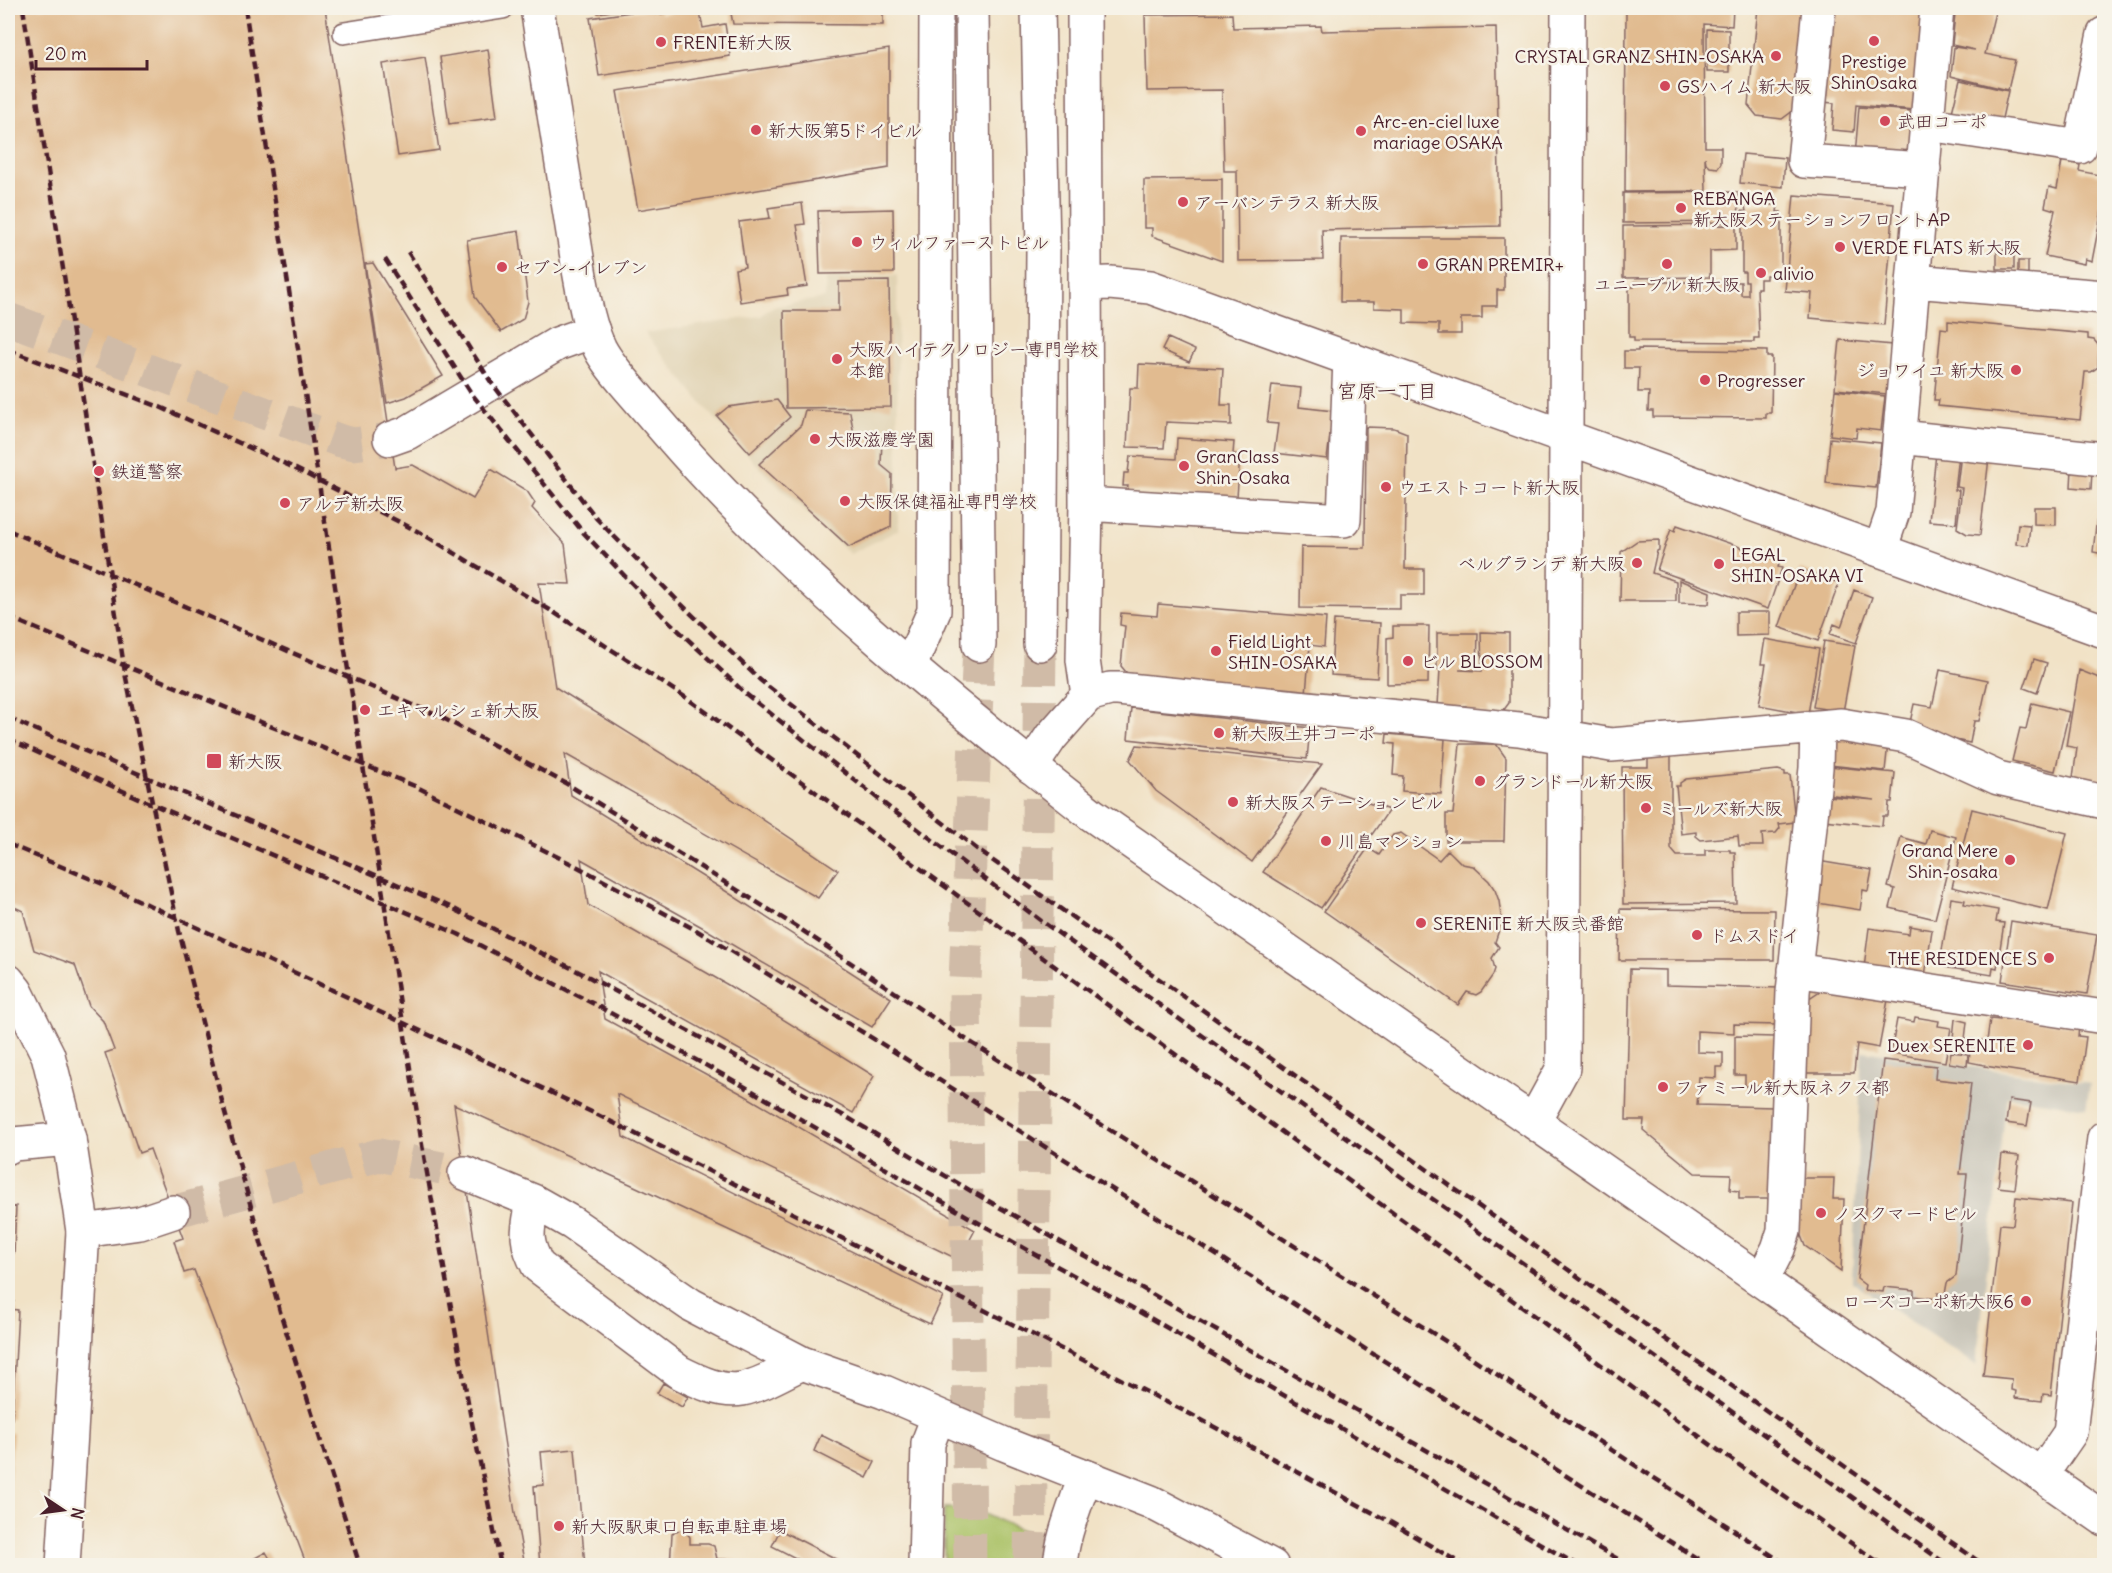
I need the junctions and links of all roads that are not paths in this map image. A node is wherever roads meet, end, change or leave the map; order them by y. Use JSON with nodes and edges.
{"nodes":[{"id":1,"x":502,"y":8,"type":"edge"},
{"id":2,"x":537,"y":8,"type":"edge"},
{"id":3,"x":936,"y":8,"type":"edge"},
{"id":4,"x":972,"y":8,"type":"edge"},
{"id":5,"x":1038,"y":8,"type":"edge"},
{"id":6,"x":1084,"y":8,"type":"edge"},
{"id":7,"x":1568,"y":8,"type":"edge"},
{"id":8,"x":1819,"y":8,"type":"edge"},
{"id":9,"x":1937,"y":8,"type":"edge"},
{"id":10,"x":344,"y":33,"type":"dead end"},
{"id":11,"x":2104,"y":34,"type":"edge"},
{"id":12,"x":1928,"y":124,"type":"junction"},
{"id":13,"x":1924,"y":169,"type":"junction"},
{"id":14,"x":1914,"y":281,"type":"junction"},
{"id":15,"x":1085,"y":284,"type":"junction"},
{"id":16,"x":2104,"y":297,"type":"edge"},
{"id":17,"x":593,"y":331,"type":"junction"},
{"id":18,"x":1350,"y":358,"type":"junction"},
{"id":19,"x":1566,"y":436,"type":"junction"},
{"id":20,"x":1900,"y":437,"type":"junction"},
{"id":21,"x":390,"y":439,"type":"tunnel mouth"},
{"id":22,"x":2104,"y":459,"type":"edge"},
{"id":23,"x":1086,"y":504,"type":"junction"},
{"id":24,"x":1880,"y":550,"type":"junction"},
{"id":25,"x":2104,"y":631,"type":"edge"},
{"id":26,"x":1040,"y":644,"type":"tunnel mouth"},
{"id":27,"x":979,"y":645,"type":"tunnel mouth"},
{"id":28,"x":910,"y":666,"type":"junction"},
{"id":29,"x":1088,"y":695,"type":"junction"},
{"id":30,"x":1817,"y":727,"type":"junction"},
{"id":31,"x":1565,"y":738,"type":"junction"},
{"id":32,"x":1031,"y":767,"type":"junction"},
{"id":33,"x":2104,"y":802,"type":"edge"},
{"id":34,"x":1795,"y":970,"type":"junction"},
{"id":35,"x":8,"y":981,"type":"edge"},
{"id":36,"x":2104,"y":1017,"type":"edge"},
{"id":37,"x":1534,"y":1121,"type":"junction"},
{"id":38,"x":2104,"y":1138,"type":"edge"},
{"id":39,"x":69,"y":1139,"type":"junction"},
{"id":40,"x":8,"y":1147,"type":"edge"},
{"id":41,"x":465,"y":1173,"type":"tunnel mouth"},
{"id":42,"x":533,"y":1201,"type":"junction"},
{"id":43,"x":173,"y":1212,"type":"tunnel mouth"},
{"id":44,"x":83,"y":1231,"type":"junction"},
{"id":45,"x":1762,"y":1280,"type":"junction"},
{"id":46,"x":802,"y":1363,"type":"junction"},
{"id":47,"x":938,"y":1417,"type":"junction"},
{"id":48,"x":2041,"y":1475,"type":"junction"},
{"id":49,"x":1085,"y":1476,"type":"junction"},
{"id":50,"x":2104,"y":1519,"type":"edge"},
{"id":51,"x":63,"y":1566,"type":"edge"},
{"id":52,"x":925,"y":1566,"type":"edge"},
{"id":53,"x":1060,"y":1566,"type":"edge"},
{"id":54,"x":1272,"y":1566,"type":"edge"}],
"edges":[{"from":1,"to":10,"type":"lane"},
{"from":2,"to":17,"type":"street"},
{"from":3,"to":28,"type":"street"},
{"from":4,"to":27,"type":"street"},
{"from":5,"to":26,"type":"street"},
{"from":6,"to":15,"type":"street"},
{"from":7,"to":19,"type":"street"},
{"from":8,"to":13,"type":"street"},
{"from":9,"to":12,"type":"street"},
{"from":11,"to":12,"type":"street"},
{"from":12,"to":13,"type":"street"},
{"from":13,"to":14,"type":"street"},
{"from":14,"to":16,"type":"street"},
{"from":14,"to":20,"type":"street"},
{"from":15,"to":18,"type":"street"},
{"from":15,"to":23,"type":"street"},
{"from":17,"to":21,"type":"street"},
{"from":17,"to":28,"type":"street"},
{"from":18,"to":19,"type":"street"},
{"from":18,"to":23,"type":"street"},
{"from":19,"to":24,"type":"street"},
{"from":19,"to":31,"type":"street"},
{"from":20,"to":22,"type":"street"},
{"from":20,"to":24,"type":"street"},
{"from":23,"to":29,"type":"street"},
{"from":24,"to":25,"type":"street"},
{"from":28,"to":32,"type":"street"},
{"from":29,"to":31,"type":"street"},
{"from":29,"to":32,"type":"street"},
{"from":30,"to":31,"type":"street"},
{"from":30,"to":33,"type":"street"},
{"from":30,"to":34,"type":"street"},
{"from":31,"to":37,"type":"street"},
{"from":32,"to":37,"type":"street"},
{"from":34,"to":36,"type":"street"},
{"from":34,"to":45,"type":"street"},
{"from":35,"to":39,"type":"street"},
{"from":37,"to":45,"type":"street"},
{"from":38,"to":48,"type":"street"},
{"from":39,"to":40,"type":"street"},
{"from":39,"to":44,"type":"street"},
{"from":41,"to":42,"type":"street"},
{"from":42,"to":46,"type":"street"},
{"from":42,"to":46,"type":"street"},
{"from":43,"to":44,"type":"street"},
{"from":44,"to":51,"type":"street"},
{"from":45,"to":48,"type":"street"},
{"from":46,"to":47,"type":"street"},
{"from":47,"to":49,"type":"street"},
{"from":47,"to":52,"type":"street"},
{"from":48,"to":50,"type":"street"},
{"from":49,"to":53,"type":"street"},
{"from":49,"to":54,"type":"street"}]}
